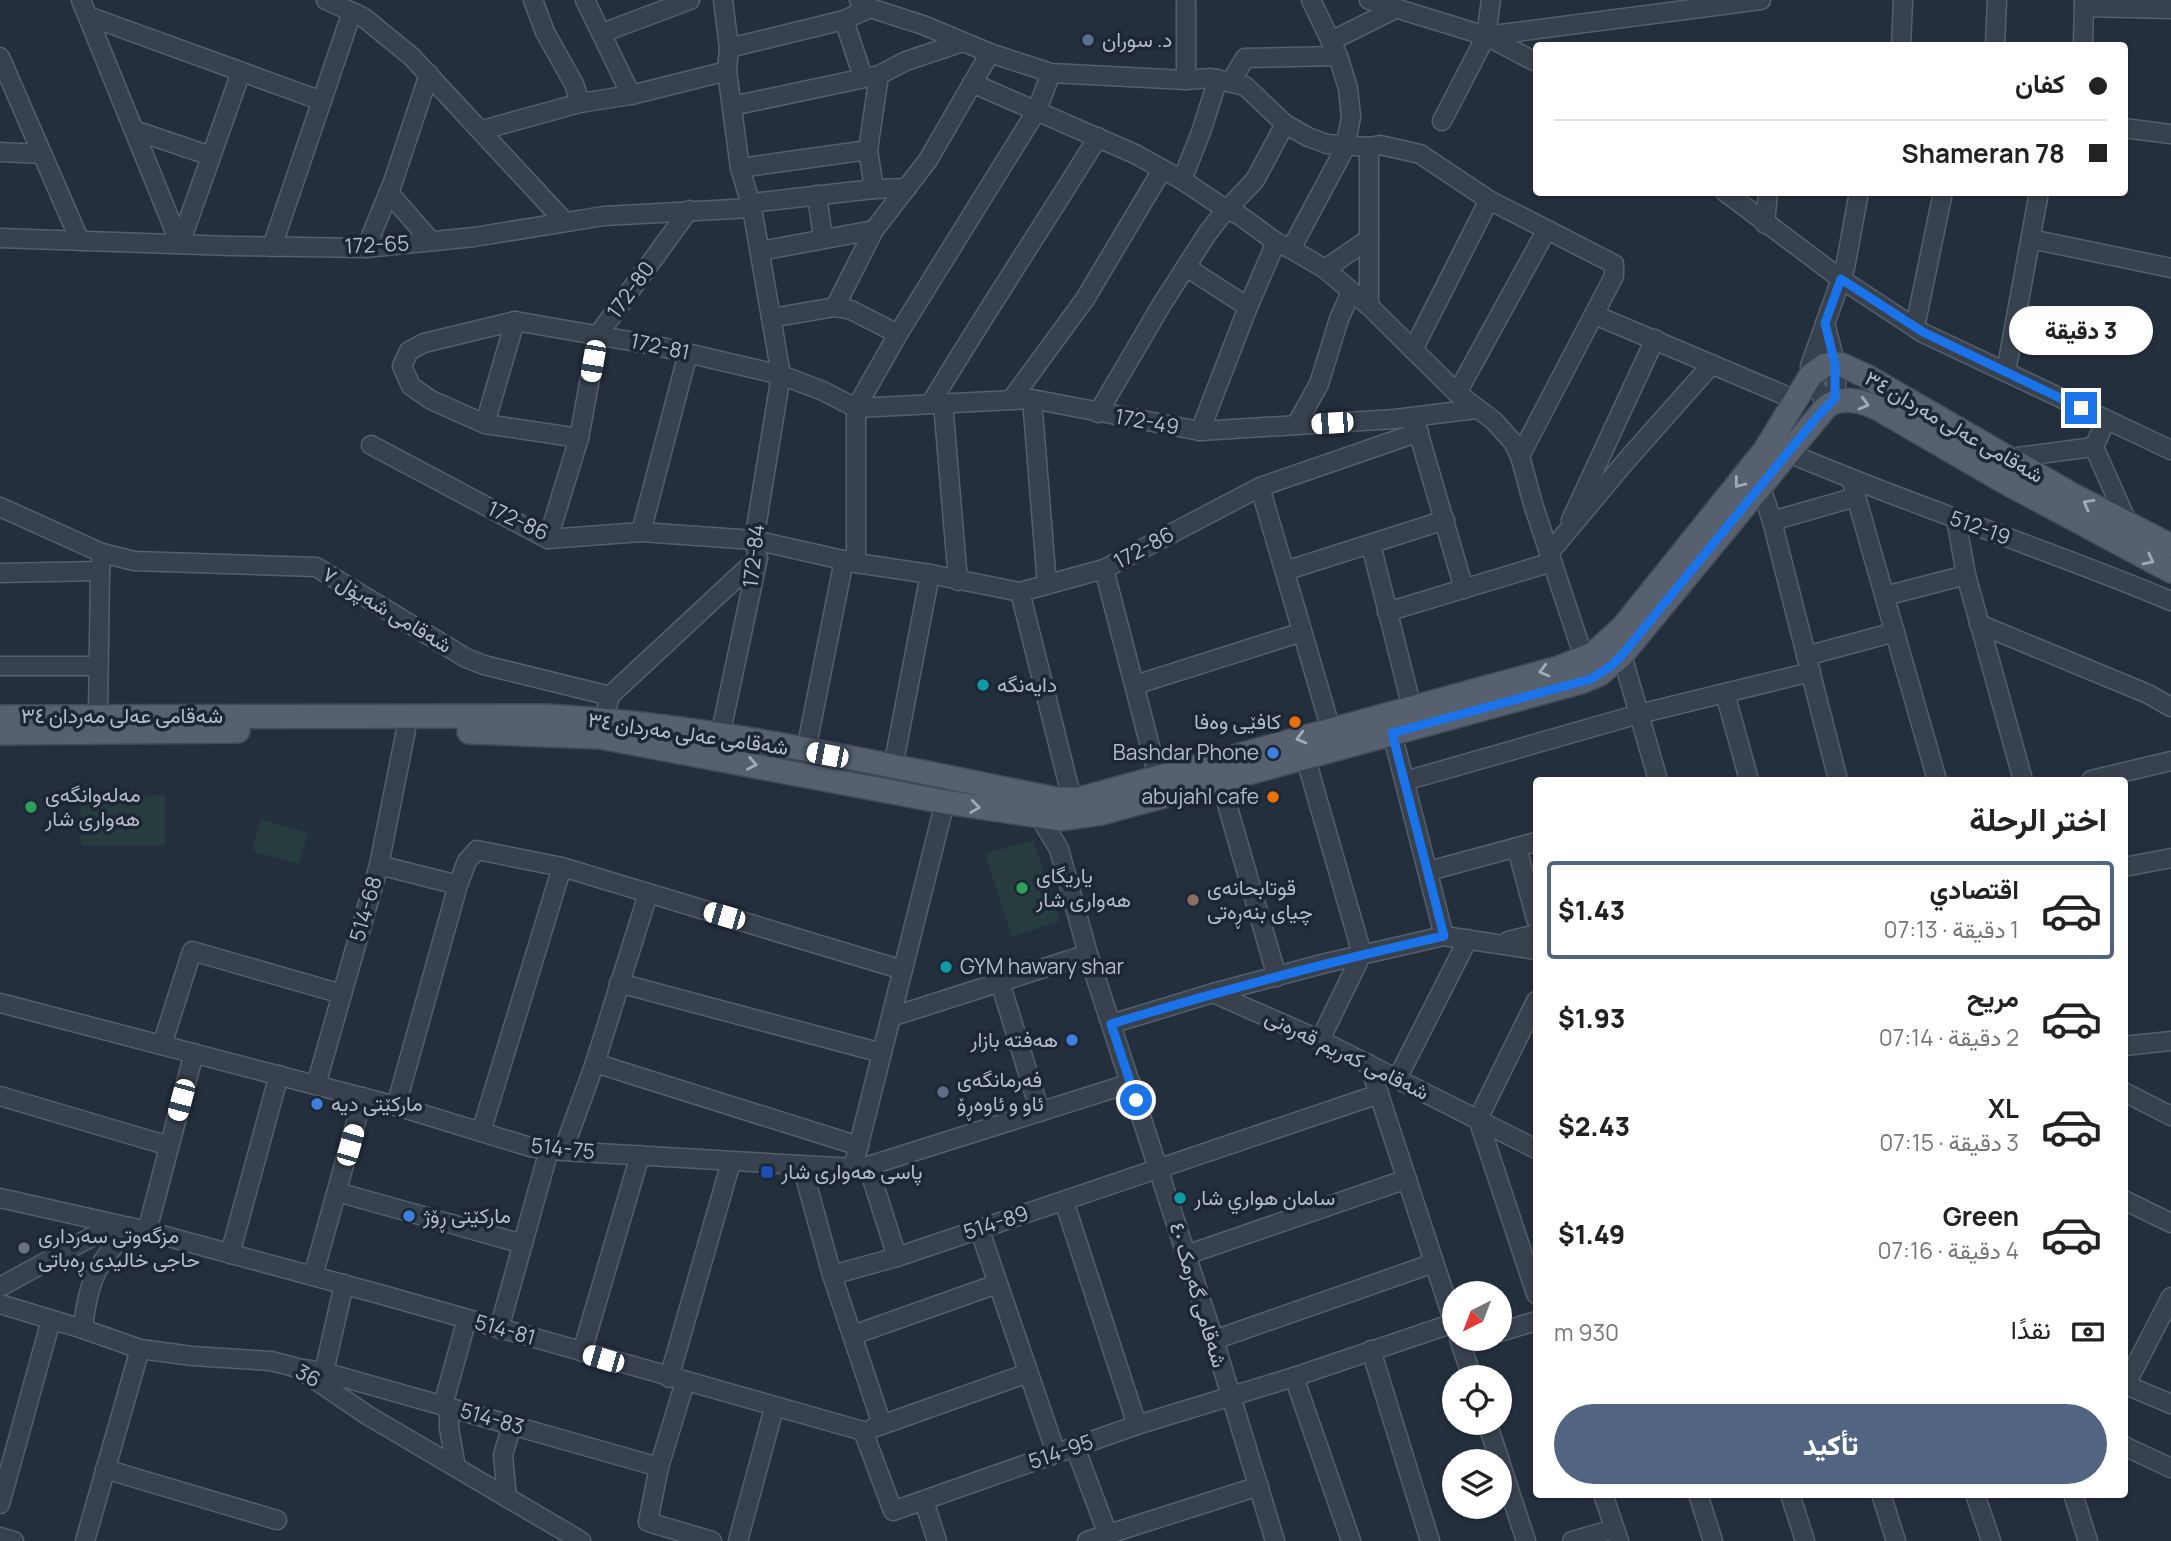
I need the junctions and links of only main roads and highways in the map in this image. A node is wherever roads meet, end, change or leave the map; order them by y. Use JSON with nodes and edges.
{"nodes":[{"id":1,"x":1778,"y":455,"type":"junction"},
{"id":2,"x":2171,"y":546,"type":"edge"},
{"id":3,"x":2171,"y":571,"type":"edge"},
{"id":4,"x":0,"y":716,"type":"edge"},
{"id":5,"x":0,"y":733,"type":"edge"},
{"id":6,"x":869,"y":763,"type":"junction"},
{"id":7,"x":897,"y":768,"type":"junction"},
{"id":8,"x":865,"y":786,"type":"junction"},
{"id":9,"x":897,"y":792,"type":"junction"}],
"edges":[{"from":2,"to":1,"type":"main road","name":"شەقامی عەلی مەردان ٣٤","one_way":true},
{"from":1,"to":3,"type":"main road","name":"شەقامی عەلی مەردان ٣٤","one_way":true},
{"from":1,"to":7,"type":"main road","name":"شەقامی عەلی مەردان ٣٤","one_way":true},
{"from":9,"to":1,"type":"main road","name":"شەقامی عەلی مەردان ٣٤","one_way":true},
{"from":4,"to":6,"type":"main road","name":"شەقامی عەلی مەردان ٣٤"},
{"from":5,"to":8,"type":"main road","name":"شەقامی عەلی مەردان ٣٤","one_way":true},
{"from":6,"to":7,"type":"main road","name":"شەقامی عەلی مەردان ٣٤"},
{"from":6,"to":8,"type":"main road"},
{"from":7,"to":9,"type":"main road"},
{"from":8,"to":9,"type":"main road","name":"شەقامی عەلی مەردان ٣٤"}]}
